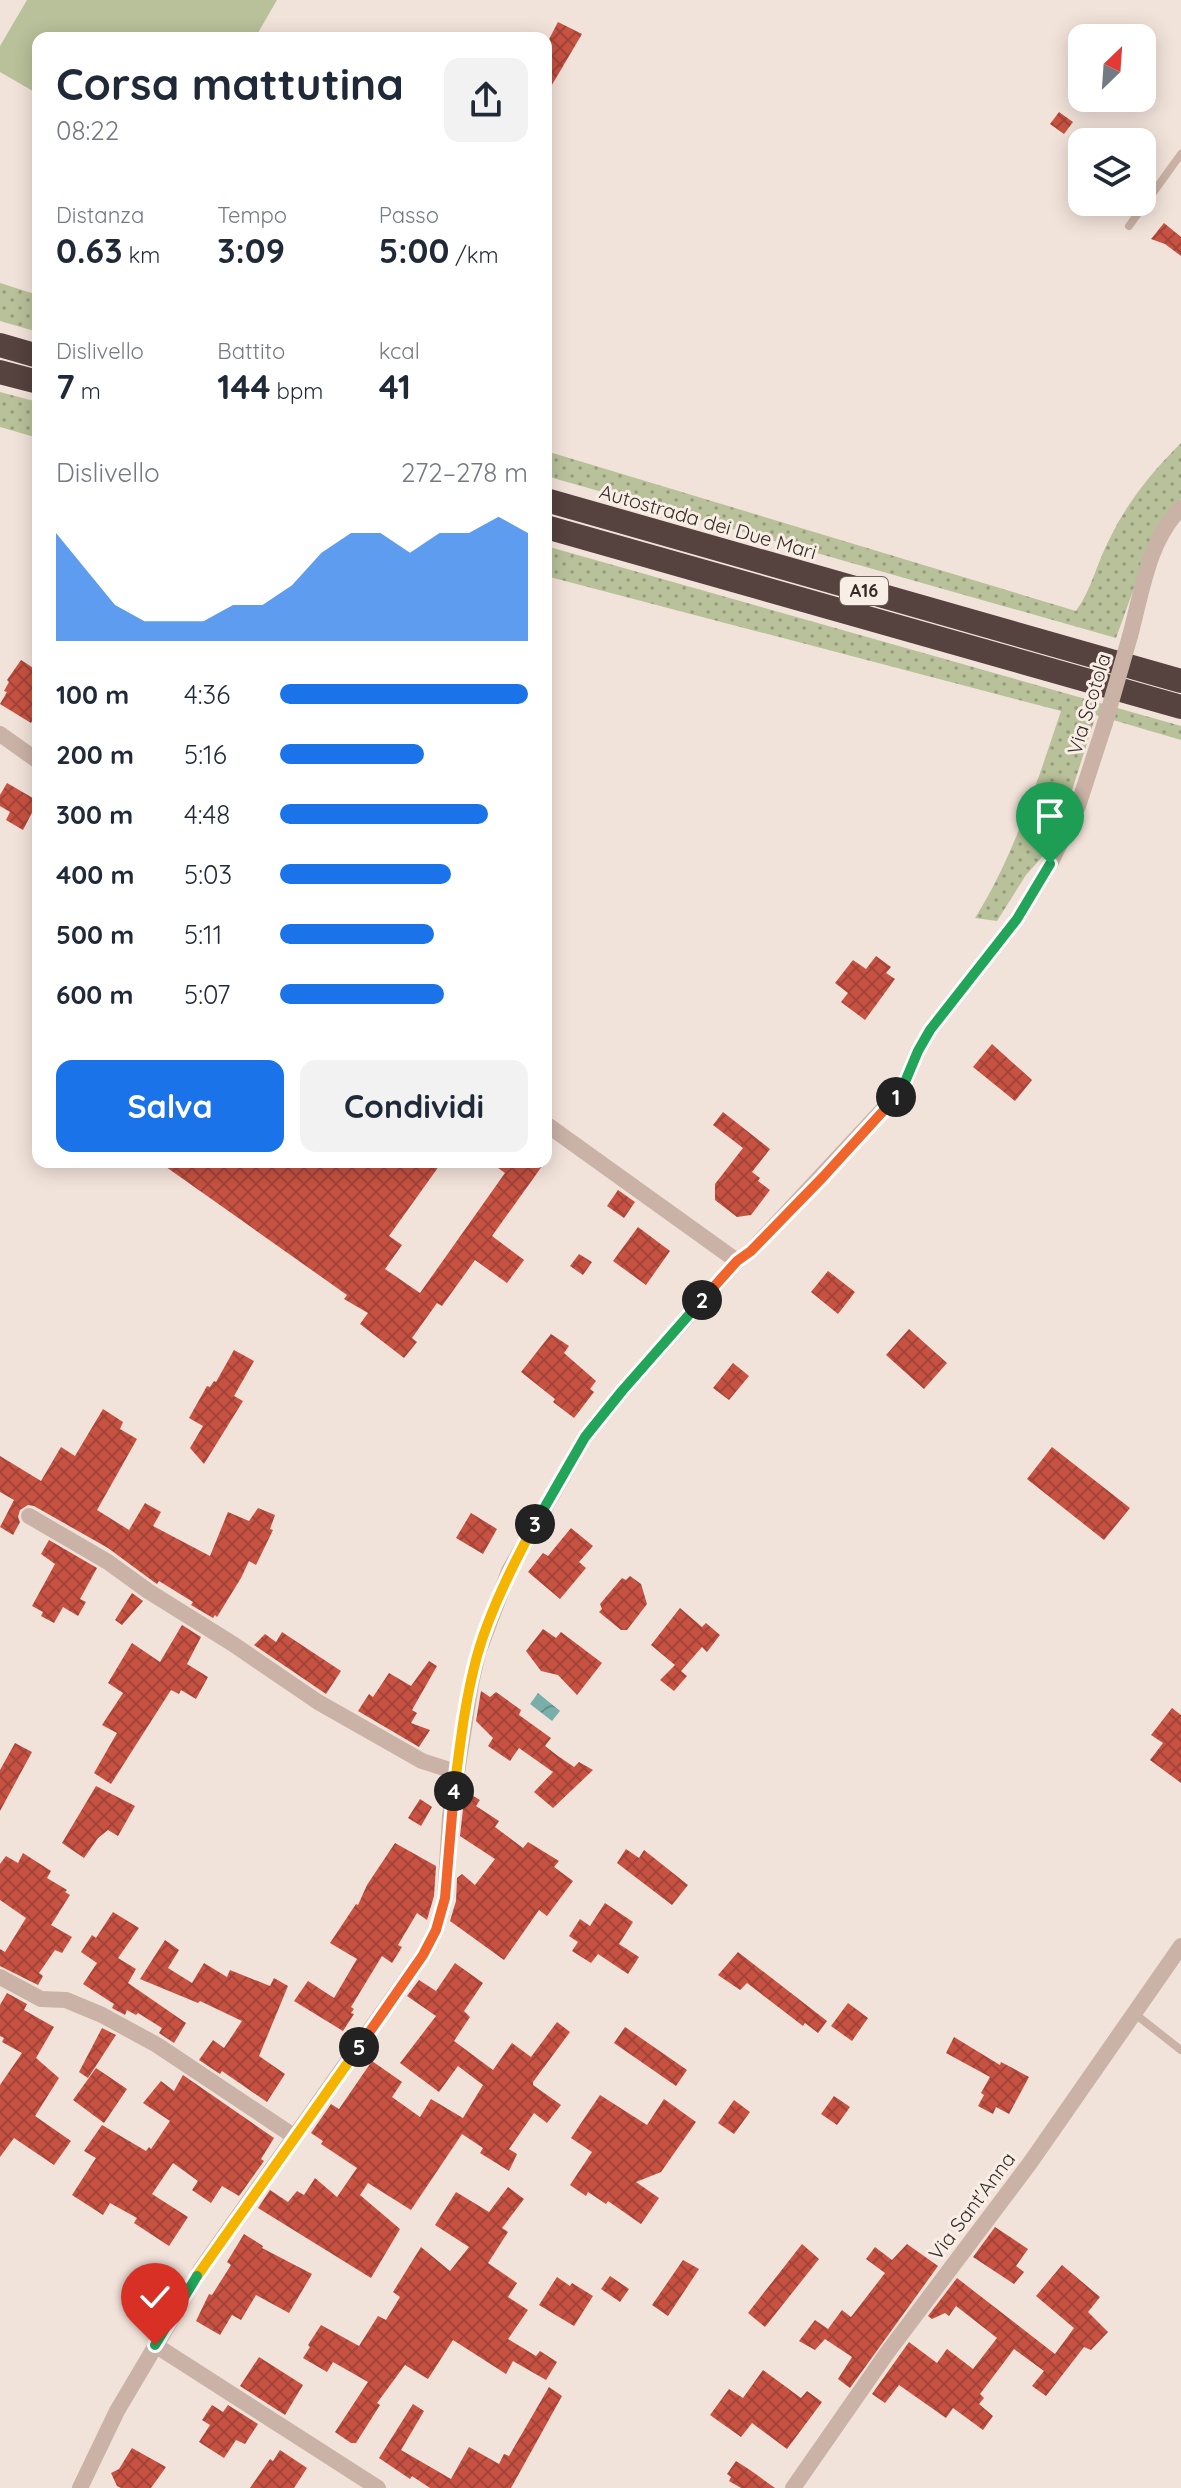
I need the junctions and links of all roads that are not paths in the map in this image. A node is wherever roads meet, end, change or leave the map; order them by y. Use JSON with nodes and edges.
{"nodes":[{"id":1,"x":1181,"y":154,"type":"edge"},
{"id":2,"x":1129,"y":226,"type":"dead end"},
{"id":3,"x":0,"y":345,"type":"edge"},
{"id":4,"x":32,"y":354,"type":"edge"},
{"id":5,"x":0,"y":372,"type":"edge"},
{"id":6,"x":32,"y":380,"type":"edge"},
{"id":7,"x":552,"y":502,"type":"edge"},
{"id":8,"x":1181,"y":508,"type":"edge"},
{"id":9,"x":552,"y":529,"type":"edge"},
{"id":10,"x":1181,"y":681,"type":"edge"},
{"id":11,"x":1181,"y":707,"type":"edge"},
{"id":12,"x":0,"y":734,"type":"edge"},
{"id":13,"x":32,"y":757,"type":"edge"},
{"id":14,"x":552,"y":1128,"type":"edge"},
{"id":15,"x":737,"y":1261,"type":"junction"},
{"id":16,"x":29,"y":1516,"type":"dead end"},
{"id":17,"x":456,"y":1772,"type":"junction"},
{"id":18,"x":1181,"y":1946,"type":"edge"},
{"id":19,"x":0,"y":1977,"type":"edge"},
{"id":20,"x":1135,"y":2014,"type":"junction"},
{"id":21,"x":1181,"y":2050,"type":"edge"},
{"id":22,"x":295,"y":2137,"type":"junction"},
{"id":23,"x":155,"y":2345,"type":"junction"},
{"id":24,"x":80,"y":2488,"type":"edge"},
{"id":25,"x":378,"y":2488,"type":"edge"},
{"id":26,"x":793,"y":2488,"type":"edge"}],
"edges":[{"from":1,"to":2,"type":"lane"},
{"from":3,"to":4,"type":"highway"},
{"from":5,"to":6,"type":"highway"},
{"from":7,"to":10,"type":"highway","name":"Autostrada dei Due Mari","number":"A16"},
{"from":8,"to":15,"type":"street","name":"Via Scotola","bridge":true},
{"from":9,"to":11,"type":"highway","number":"A16"},
{"from":12,"to":13,"type":"street"},
{"from":14,"to":15,"type":"street"},
{"from":15,"to":17,"type":"street","name":"Via Scotola"},
{"from":16,"to":17,"type":"street"},
{"from":17,"to":22,"type":"street","name":"Via Scotola"},
{"from":18,"to":20,"type":"street","name":"Via Sant'Anna"},
{"from":19,"to":22,"type":"street"},
{"from":20,"to":21,"type":"lane"},
{"from":20,"to":26,"type":"street","name":"Via Sant'Anna"},
{"from":22,"to":23,"type":"street","name":"Via Scotola"},
{"from":23,"to":24,"type":"street","name":"Via Scotola"},
{"from":23,"to":25,"type":"street"}]}
